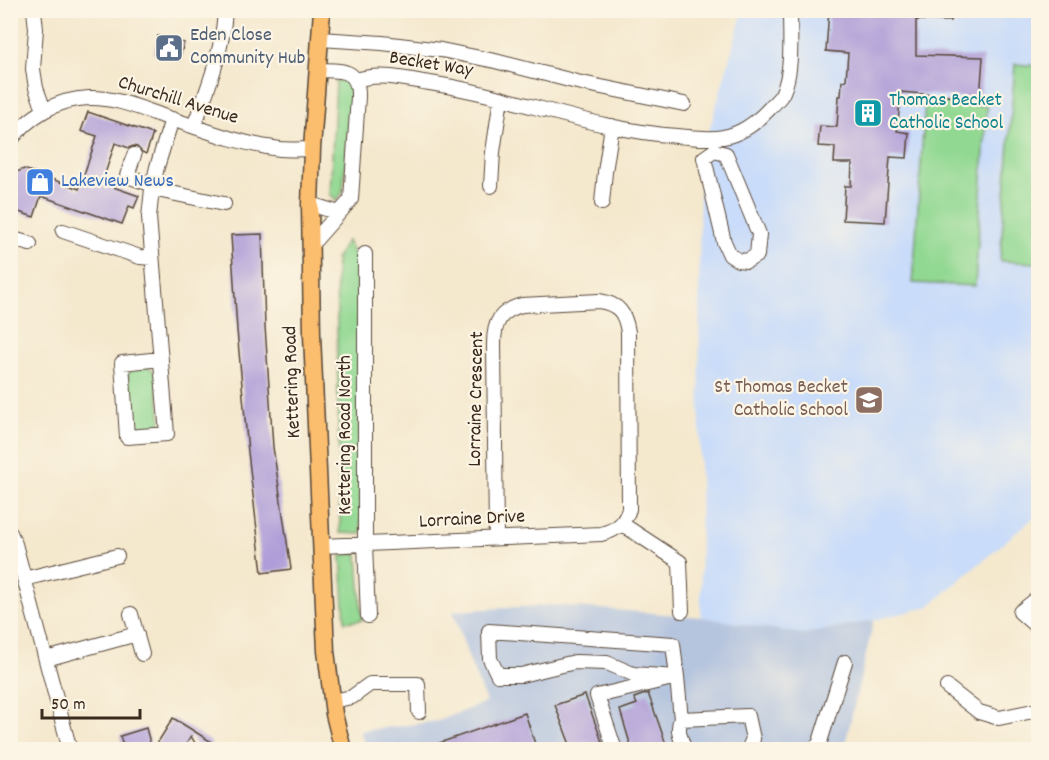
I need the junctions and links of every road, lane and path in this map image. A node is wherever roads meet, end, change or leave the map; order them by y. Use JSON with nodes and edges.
{"nodes":[{"id":1,"x":34,"y":10,"type":"edge"},
{"id":2,"x":225,"y":10,"type":"edge"},
{"id":3,"x":322,"y":10,"type":"edge"},
{"id":4,"x":790,"y":10,"type":"edge"},
{"id":5,"x":320,"y":39,"type":"junction"},
{"id":6,"x":318,"y":70,"type":"junction"},
{"id":7,"x":356,"y":80,"type":"junction"},
{"id":8,"x":501,"y":98,"type":"junction"},
{"id":9,"x":684,"y":105,"type":"dead end"},
{"id":10,"x":45,"y":110,"type":"junction"},
{"id":11,"x":172,"y":119,"type":"junction"},
{"id":12,"x":194,"y":126,"type":"junction"},
{"id":13,"x":612,"y":126,"type":"junction"},
{"id":14,"x":10,"y":141,"type":"edge"},
{"id":15,"x":712,"y":145,"type":"junction"},
{"id":16,"x":312,"y":149,"type":"junction"},
{"id":17,"x":134,"y":155,"type":"dead end"},
{"id":18,"x":491,"y":186,"type":"dead end"},
{"id":19,"x":152,"y":187,"type":"junction"},
{"id":20,"x":602,"y":203,"type":"dead end"},
{"id":21,"x":224,"y":204,"type":"dead end"},
{"id":22,"x":310,"y":204,"type":"junction"},
{"id":23,"x":339,"y":213,"type":"junction"},
{"id":24,"x":63,"y":231,"type":"dead end"},
{"id":25,"x":10,"y":238,"type":"edge"},
{"id":26,"x":30,"y":244,"type":"dead end"},
{"id":27,"x":310,"y":246,"type":"junction"},
{"id":28,"x":364,"y":254,"type":"dead end"},
{"id":29,"x":152,"y":258,"type":"junction"},
{"id":30,"x":161,"y":359,"type":"junction"},
{"id":31,"x":622,"y":524,"type":"junction"},
{"id":32,"x":10,"y":533,"type":"edge"},
{"id":33,"x":496,"y":538,"type":"junction"},
{"id":34,"x":366,"y":545,"type":"junction"},
{"id":35,"x":321,"y":546,"type":"junction"},
{"id":36,"x":117,"y":556,"type":"dead end"},
{"id":37,"x":24,"y":579,"type":"junction"},
{"id":38,"x":1038,"y":597,"type":"edge"},
{"id":39,"x":682,"y":611,"type":"dead end"},
{"id":40,"x":132,"y":614,"type":"dead end"},
{"id":41,"x":368,"y":616,"type":"dead end"},
{"id":42,"x":1038,"y":628,"type":"edge"},
{"id":43,"x":137,"y":634,"type":"junction"},
{"id":44,"x":142,"y":654,"type":"dead end"},
{"id":45,"x":46,"y":659,"type":"junction"},
{"id":46,"x":845,"y":662,"type":"dead end"},
{"id":47,"x":677,"y":677,"type":"junction"},
{"id":48,"x":947,"y":687,"type":"dead end"},
{"id":49,"x":332,"y":701,"type":"junction"},
{"id":50,"x":1038,"y":710,"type":"edge"},
{"id":51,"x":419,"y":712,"type":"dead end"},
{"id":52,"x":681,"y":719,"type":"junction"},
{"id":53,"x":70,"y":750,"type":"edge"},
{"id":54,"x":343,"y":750,"type":"edge"},
{"id":55,"x":615,"y":750,"type":"edge"},
{"id":56,"x":685,"y":750,"type":"edge"},
{"id":57,"x":748,"y":750,"type":"edge"},
{"id":58,"x":812,"y":750,"type":"edge"}],
"edges":[{"from":1,"to":10,"type":"street"},
{"from":2,"to":12,"type":"street"},
{"from":3,"to":5,"type":"main road","name":"Kettering Road"},
{"from":4,"to":15,"type":"street","name":"Becket Way"},
{"from":5,"to":6,"type":"main road","name":"Kettering Road"},
{"from":5,"to":9,"type":"street"},
{"from":6,"to":7,"type":"street"},
{"from":6,"to":16,"type":"main road","name":"Kettering Road"},
{"from":7,"to":8,"type":"street","name":"Becket Way"},
{"from":7,"to":23,"type":"street"},
{"from":8,"to":13,"type":"street","name":"Becket Way"},
{"from":8,"to":18,"type":"street"},
{"from":10,"to":11,"type":"street","name":"Churchill Avenue"},
{"from":10,"to":14,"type":"street","name":"Churchill Avenue"},
{"from":11,"to":12,"type":"street","name":"Churchill Avenue"},
{"from":11,"to":19,"type":"street"},
{"from":12,"to":16,"type":"street","name":"Churchill Avenue"},
{"from":13,"to":15,"type":"street","name":"Becket Way"},
{"from":13,"to":20,"type":"street"},
{"from":15,"to":15,"type":"street"},
{"from":16,"to":22,"type":"main road","name":"Kettering Road"},
{"from":17,"to":19,"type":"street"},
{"from":19,"to":21,"type":"street"},
{"from":19,"to":29,"type":"street"},
{"from":22,"to":23,"type":"street"},
{"from":22,"to":27,"type":"main road","name":"Kettering Road"},
{"from":23,"to":27,"type":"street"},
{"from":24,"to":29,"type":"street"},
{"from":25,"to":26,"type":"street"},
{"from":27,"to":35,"type":"main road","name":"Kettering Road"},
{"from":28,"to":34,"type":"street","name":"Kettering Road North"},
{"from":29,"to":30,"type":"street"},
{"from":30,"to":30,"type":"street"},
{"from":31,"to":33,"type":"street","name":"Lorraine Drive"},
{"from":31,"to":33,"type":"street","name":"Lorraine Crescent"},
{"from":31,"to":39,"type":"street"},
{"from":32,"to":37,"type":"street"},
{"from":33,"to":34,"type":"street","name":"Lorraine Drive"},
{"from":34,"to":35,"type":"street","name":"Lorraine Drive"},
{"from":34,"to":41,"type":"street","name":"Kettering Road North"},
{"from":35,"to":49,"type":"main road","name":"Kettering Road"},
{"from":36,"to":37,"type":"street"},
{"from":37,"to":45,"type":"street"},
{"from":38,"to":42,"type":"street"},
{"from":40,"to":43,"type":"street"},
{"from":43,"to":44,"type":"street"},
{"from":43,"to":45,"type":"street"},
{"from":45,"to":53,"type":"street"},
{"from":46,"to":58,"type":"street"},
{"from":47,"to":47,"type":"street"},
{"from":47,"to":52,"type":"street"},
{"from":47,"to":55,"type":"street"},
{"from":48,"to":50,"type":"street"},
{"from":49,"to":51,"type":"street"},
{"from":49,"to":54,"type":"main road","name":"Kettering Road"},
{"from":52,"to":56,"type":"street"},
{"from":52,"to":57,"type":"street"}]}
